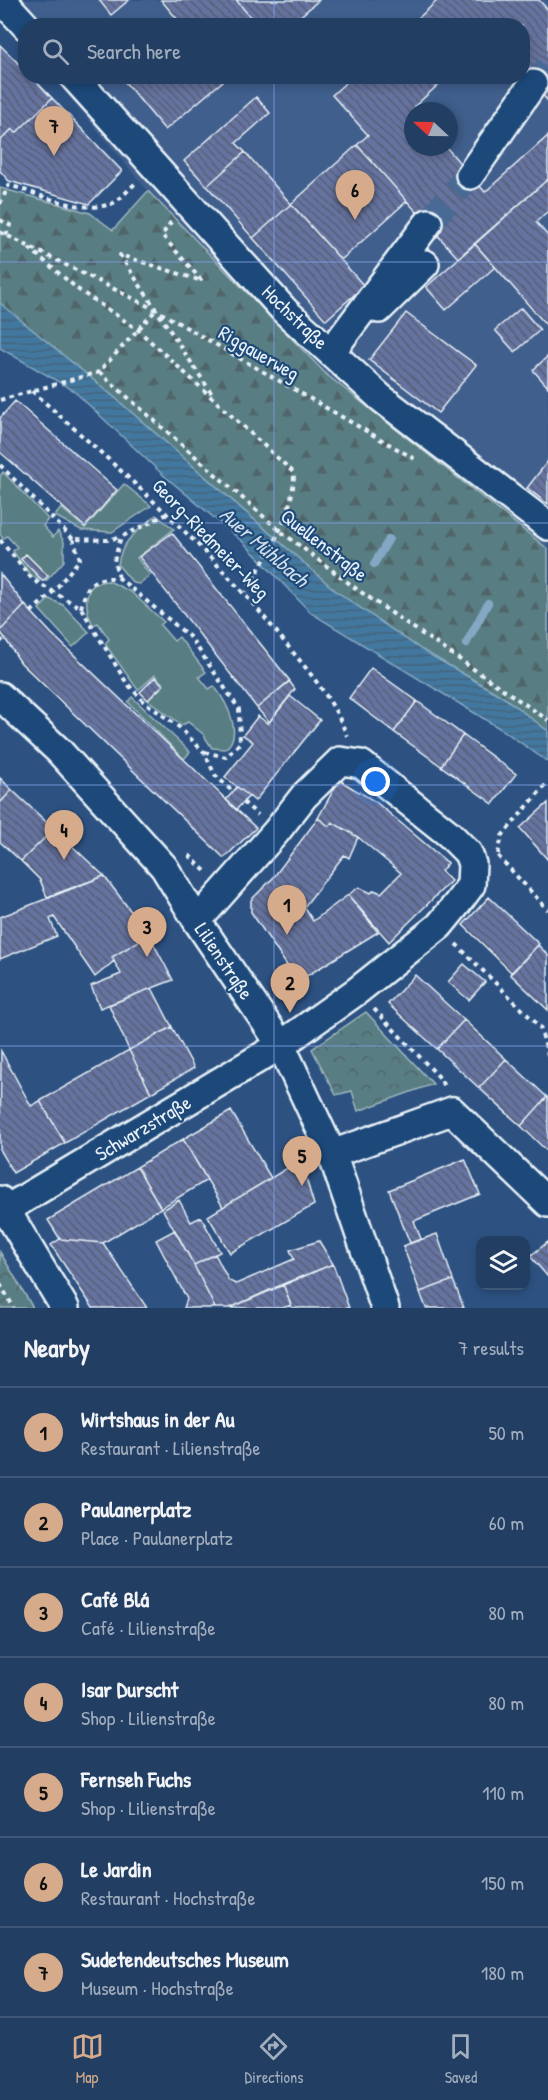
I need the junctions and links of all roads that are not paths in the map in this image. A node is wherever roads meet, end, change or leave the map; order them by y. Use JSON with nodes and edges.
{"nodes":[{"id":1,"x":2,"y":0,"type":"edge"},
{"id":2,"x":19,"y":18,"type":"edge"},
{"id":3,"x":80,"y":84,"type":"edge"},
{"id":4,"x":533,"y":84,"type":"tunnel mouth"},
{"id":5,"x":470,"y":175,"type":"tunnel mouth"},
{"id":6,"x":428,"y":224,"type":"tunnel mouth"},
{"id":7,"x":425,"y":264,"type":"dead end"},
{"id":8,"x":331,"y":352,"type":"junction"},
{"id":9,"x":548,"y":526,"type":"edge"},
{"id":10,"x":0,"y":696,"type":"edge"},
{"id":11,"x":197,"y":921,"type":"junction"},
{"id":12,"x":281,"y":1046,"type":"junction"},
{"id":13,"x":332,"y":1154,"type":"junction"},
{"id":14,"x":548,"y":1203,"type":"edge"},
{"id":15,"x":2,"y":1208,"type":"edge"},
{"id":16,"x":65,"y":1308,"type":"edge"},
{"id":17,"x":385,"y":1308,"type":"edge"}],
"edges":[{"from":1,"to":2,"type":"street"},
{"from":3,"to":8,"type":"street","name":"Hochstraße"},
{"from":4,"to":5,"type":"street"},
{"from":6,"to":8,"type":"street"},
{"from":7,"to":8,"type":"street"},
{"from":8,"to":9,"type":"street","name":"Hochstraße"},
{"from":10,"to":11,"type":"street","name":"Lilienstraße"},
{"from":11,"to":12,"type":"street","name":"Lilienstraße"},
{"from":11,"to":12,"type":"street","name":"Schwarzstraße"},
{"from":12,"to":13,"type":"street","name":"Lilienstraße"},
{"from":12,"to":15,"type":"street","name":"Schwarzstraße"},
{"from":13,"to":14,"type":"street"},
{"from":13,"to":17,"type":"street","name":"Lilienstraße"},
{"from":15,"to":16,"type":"street"}]}
